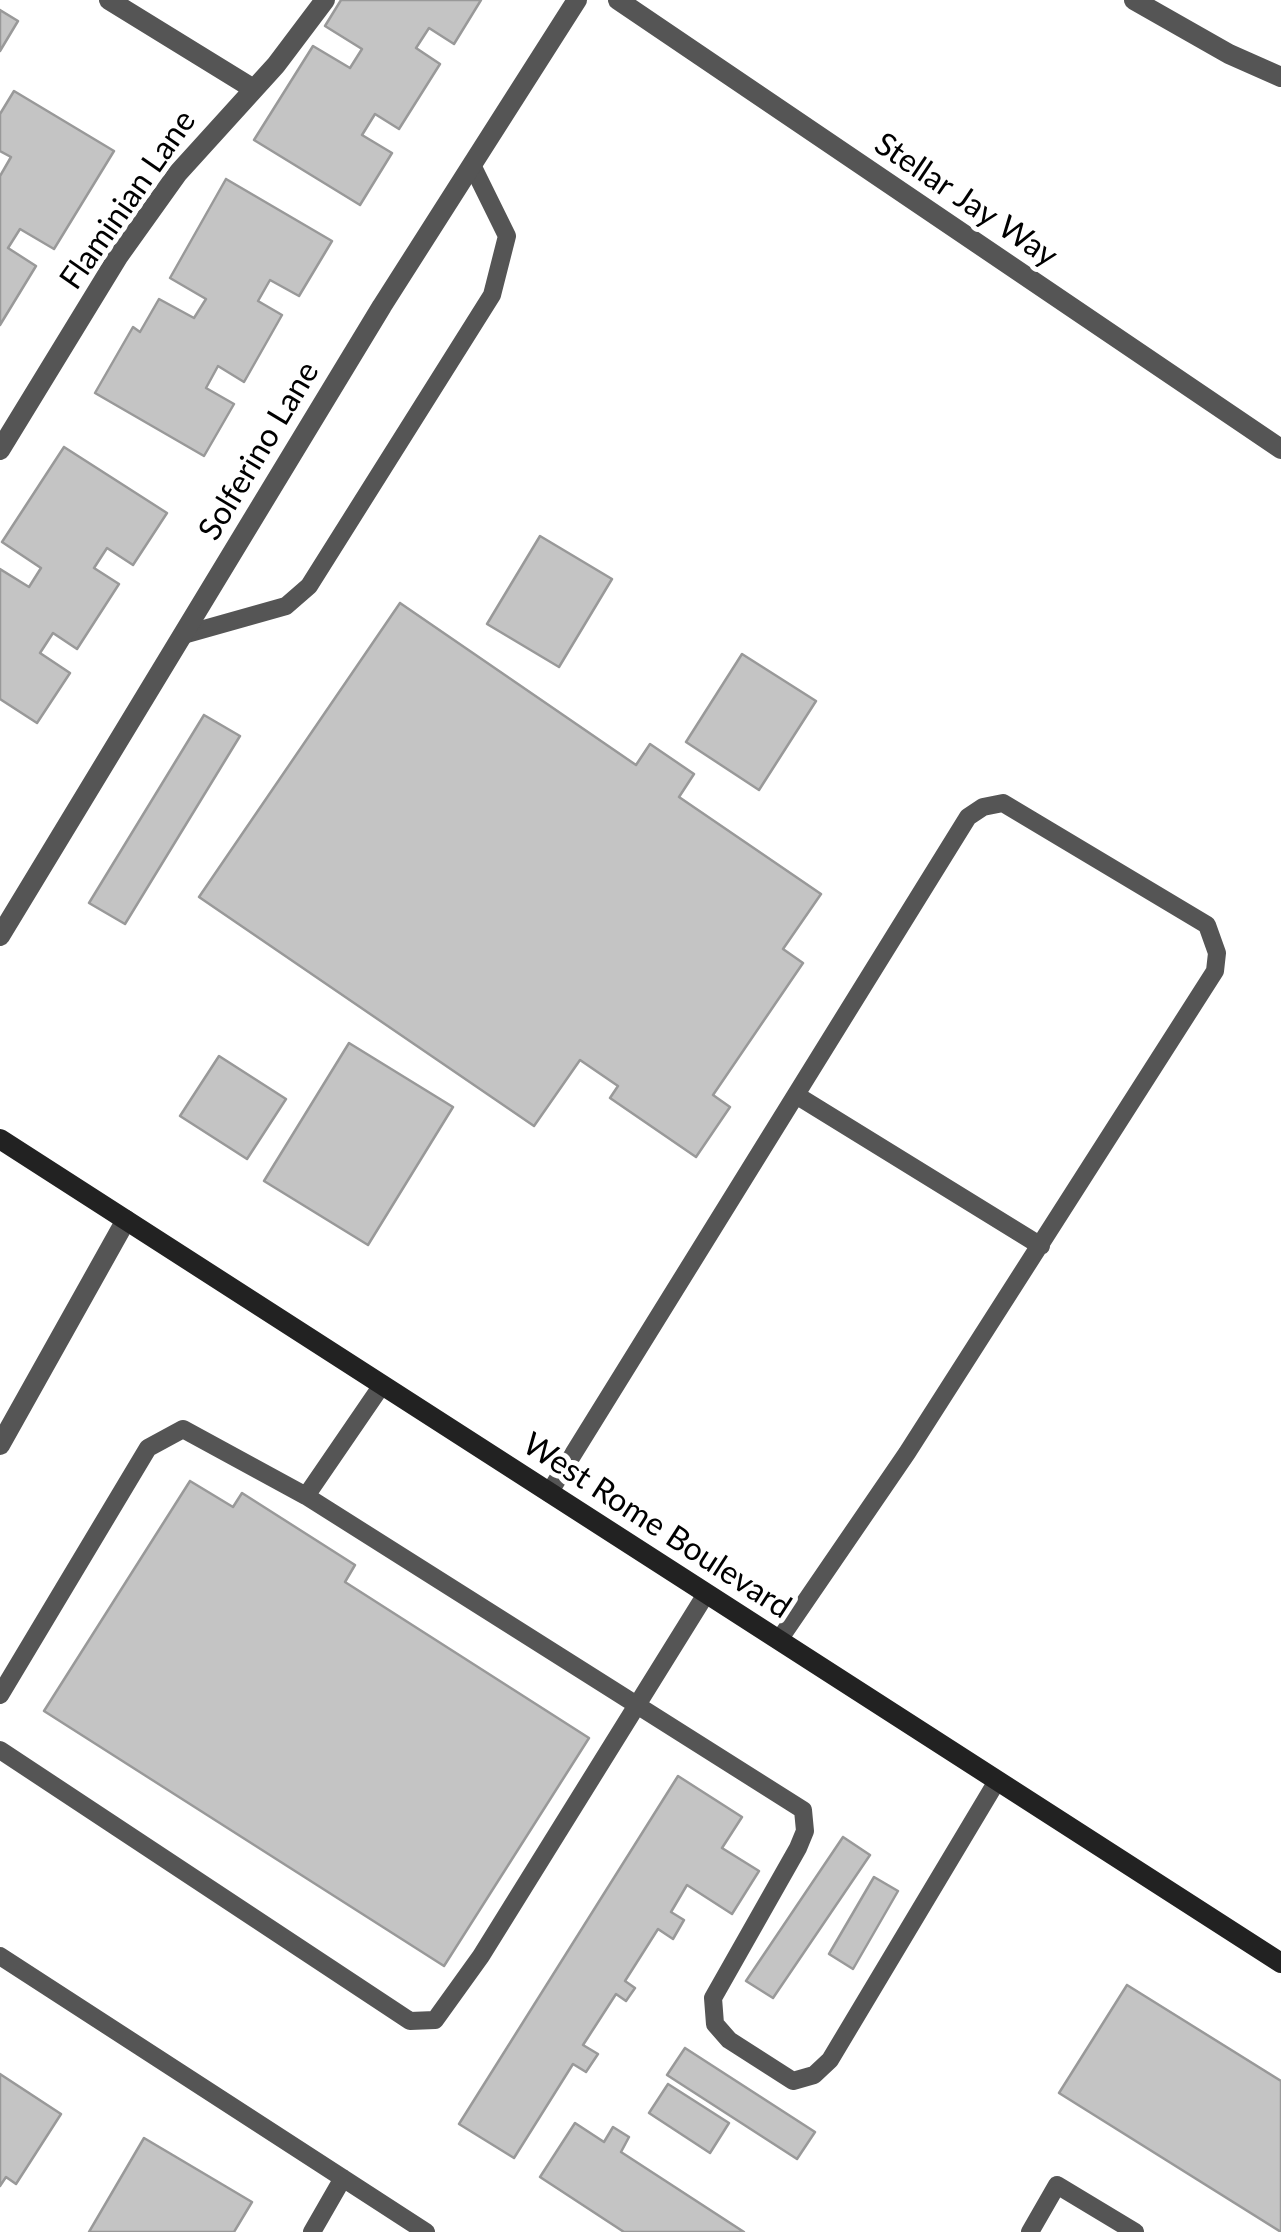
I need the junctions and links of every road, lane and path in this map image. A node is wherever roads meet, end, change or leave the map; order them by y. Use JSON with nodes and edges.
{"nodes":[{"id":1,"x":109,"y":0,"type":"edge"},
{"id":2,"x":324,"y":0,"type":"edge"},
{"id":3,"x":577,"y":0,"type":"edge"},
{"id":4,"x":618,"y":0,"type":"edge"},
{"id":5,"x":1134,"y":0,"type":"edge"},
{"id":6,"x":1281,"y":77,"type":"edge"},
{"id":7,"x":252,"y":88,"type":"junction"},
{"id":8,"x":472,"y":165,"type":"junction"},
{"id":9,"x":1281,"y":449,"type":"edge"},
{"id":10,"x":0,"y":450,"type":"edge"},
{"id":11,"x":183,"y":635,"type":"junction"},
{"id":12,"x":0,"y":936,"type":"edge"},
{"id":13,"x":796,"y":1094,"type":"junction"},
{"id":14,"x":0,"y":1139,"type":"edge"},
{"id":15,"x":126,"y":1220,"type":"junction"},
{"id":16,"x":1041,"y":1246,"type":"junction"},
{"id":17,"x":382,"y":1385,"type":"junction"},
{"id":18,"x":0,"y":1445,"type":"edge"},
{"id":19,"x":550,"y":1492,"type":"junction"},
{"id":20,"x":306,"y":1496,"type":"junction"},
{"id":21,"x":706,"y":1594,"type":"junction"},
{"id":22,"x":779,"y":1640,"type":"junction"},
{"id":23,"x":0,"y":1695,"type":"edge"},
{"id":24,"x":636,"y":1706,"type":"junction"},
{"id":25,"x":0,"y":1750,"type":"edge"},
{"id":26,"x":998,"y":1781,"type":"junction"},
{"id":27,"x":0,"y":1956,"type":"edge"},
{"id":28,"x":1281,"y":1963,"type":"edge"},
{"id":29,"x":343,"y":2178,"type":"junction"},
{"id":30,"x":312,"y":2232,"type":"edge"},
{"id":31,"x":426,"y":2232,"type":"edge"},
{"id":32,"x":1030,"y":2232,"type":"edge"},
{"id":33,"x":1135,"y":2232,"type":"edge"}],
"edges":[{"from":1,"to":7,"type":"street"},
{"from":2,"to":7,"type":"street","name":"Flaminian Lane"},
{"from":3,"to":8,"type":"street","name":"Solferino Lane"},
{"from":4,"to":9,"type":"street","name":"Stellar Jay Way"},
{"from":5,"to":6,"type":"street"},
{"from":7,"to":10,"type":"street","name":"Flaminian Lane"},
{"from":8,"to":11,"type":"street","name":"Solferino Lane"},
{"from":8,"to":11,"type":"lane"},
{"from":11,"to":12,"type":"street","name":"Solferino Lane"},
{"from":13,"to":16,"type":"lane"},
{"from":13,"to":16,"type":"lane"},
{"from":13,"to":19,"type":"lane"},
{"from":14,"to":15,"type":"street","name":"West Rome Boulevard"},
{"from":15,"to":17,"type":"street","name":"West Rome Boulevard"},
{"from":15,"to":18,"type":"street"},
{"from":16,"to":22,"type":"lane"},
{"from":17,"to":19,"type":"street","name":"West Rome Boulevard"},
{"from":17,"to":20,"type":"lane"},
{"from":19,"to":21,"type":"street","name":"West Rome Boulevard"},
{"from":20,"to":23,"type":"lane"},
{"from":20,"to":24,"type":"lane"},
{"from":21,"to":22,"type":"street","name":"West Rome Boulevard"},
{"from":21,"to":24,"type":"lane"},
{"from":22,"to":26,"type":"street","name":"West Rome Boulevard"},
{"from":24,"to":25,"type":"lane"},
{"from":24,"to":26,"type":"lane"},
{"from":26,"to":28,"type":"street","name":"West Rome Boulevard"},
{"from":27,"to":29,"type":"lane"},
{"from":29,"to":30,"type":"lane"},
{"from":29,"to":31,"type":"lane"},
{"from":32,"to":33,"type":"lane"}]}
